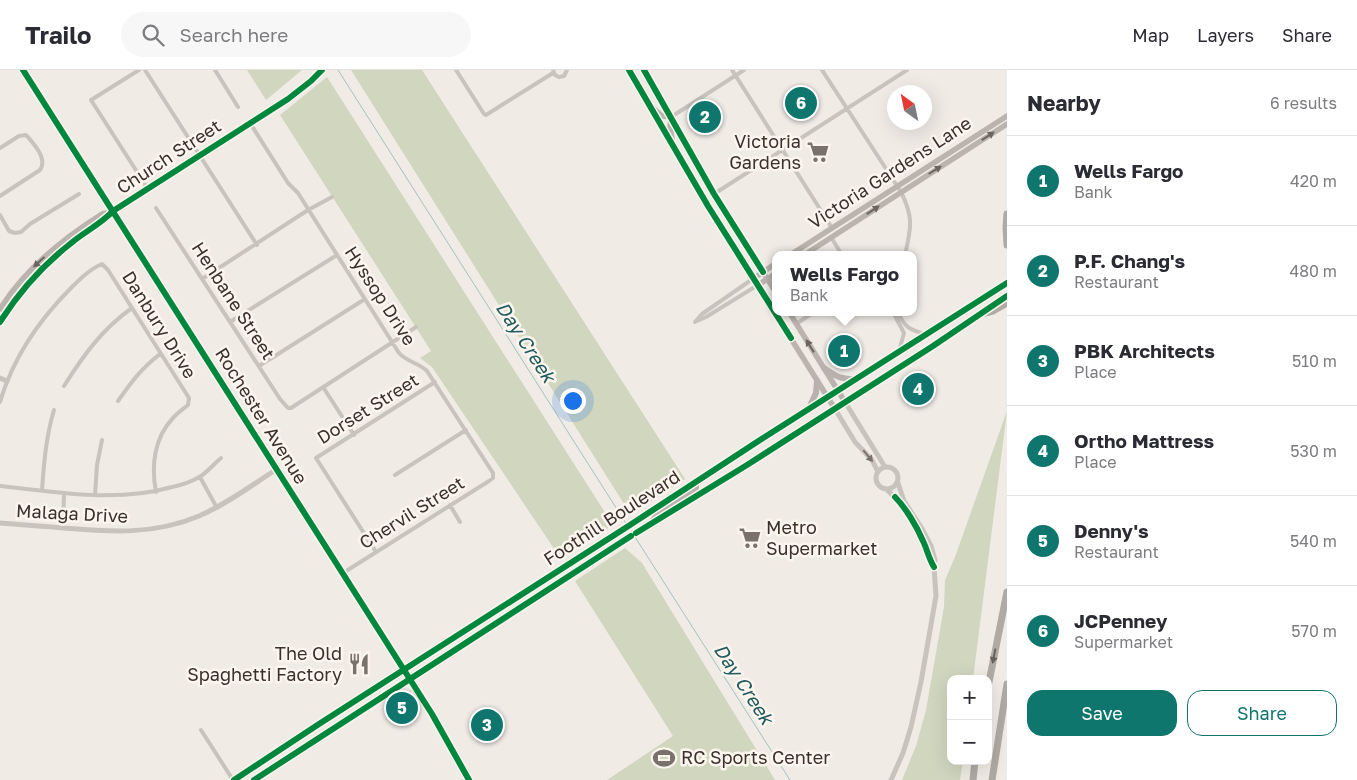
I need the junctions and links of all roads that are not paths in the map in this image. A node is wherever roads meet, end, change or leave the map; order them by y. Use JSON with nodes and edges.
{"nodes":[{"id":1,"x":24,"y":70,"type":"edge"},
{"id":2,"x":140,"y":70,"type":"edge"},
{"id":3,"x":145,"y":70,"type":"edge"},
{"id":4,"x":215,"y":70,"type":"edge"},
{"id":5,"x":322,"y":70,"type":"edge"},
{"id":6,"x":456,"y":70,"type":"edge"},
{"id":7,"x":567,"y":70,"type":"edge"},
{"id":8,"x":630,"y":70,"type":"edge"},
{"id":9,"x":644,"y":70,"type":"edge"},
{"id":10,"x":732,"y":70,"type":"edge"},
{"id":11,"x":744,"y":70,"type":"edge"},
{"id":12,"x":822,"y":70,"type":"edge"},
{"id":13,"x":907,"y":70,"type":"edge"},
{"id":14,"x":553,"y":72,"type":"edge"},
{"id":15,"x":899,"y":72,"type":"edge"},
{"id":16,"x":735,"y":76,"type":"junction"},
{"id":17,"x":648,"y":103,"type":"junction"},
{"id":18,"x":238,"y":107,"type":"dead end"},
{"id":19,"x":847,"y":108,"type":"junction"},
{"id":20,"x":671,"y":116,"type":"junction"},
{"id":21,"x":1007,"y":116,"type":"edge"},
{"id":22,"x":250,"y":123,"type":"junction"},
{"id":23,"x":1007,"y":124,"type":"edge"},
{"id":24,"x":674,"y":147,"type":"junction"},
{"id":25,"x":0,"y":148,"type":"edge"},
{"id":26,"x":782,"y":150,"type":"junction"},
{"id":27,"x":199,"y":156,"type":"junction"},
{"id":28,"x":897,"y":186,"type":"junction"},
{"id":29,"x":148,"y":189,"type":"junction"},
{"id":30,"x":901,"y":192,"type":"junction"},
{"id":31,"x":79,"y":194,"type":"dead end"},
{"id":32,"x":714,"y":194,"type":"junction"},
{"id":33,"x":0,"y":196,"type":"edge"},
{"id":34,"x":332,"y":197,"type":"dead end"},
{"id":35,"x":156,"y":208,"type":"dead end"},
{"id":36,"x":308,"y":210,"type":"junction"},
{"id":37,"x":113,"y":211,"type":"junction"},
{"id":38,"x":1007,"y":214,"type":"edge"},
{"id":39,"x":0,"y":216,"type":"edge"},
{"id":40,"x":832,"y":228,"type":"junction"},
{"id":41,"x":831,"y":238,"type":"junction"},
{"id":42,"x":256,"y":245,"type":"junction"},
{"id":43,"x":1007,"y":246,"type":"edge"},
{"id":44,"x":796,"y":251,"type":"edge"},
{"id":45,"x":810,"y":251,"type":"edge"},
{"id":46,"x":839,"y":251,"type":"edge"},
{"id":47,"x":906,"y":251,"type":"edge"},
{"id":48,"x":337,"y":254,"type":"junction"},
{"id":49,"x":772,"y":266,"type":"edge"},
{"id":50,"x":763,"y":272,"type":"junction"},
{"id":51,"x":772,"y":276,"type":"edge"},
{"id":52,"x":754,"y":278,"type":"junction"},
{"id":53,"x":202,"y":279,"type":"junction"},
{"id":54,"x":767,"y":279,"type":"junction"},
{"id":55,"x":1007,"y":283,"type":"edge"},
{"id":56,"x":758,"y":285,"type":"junction"},
{"id":57,"x":772,"y":286,"type":"edge"},
{"id":58,"x":1007,"y":296,"type":"edge"},
{"id":59,"x":365,"y":298,"type":"junction"},
{"id":60,"x":1007,"y":303,"type":"edge"},
{"id":61,"x":132,"y":308,"type":"junction"},
{"id":62,"x":772,"y":308,"type":"edge"},
{"id":63,"x":0,"y":309,"type":"edge"},
{"id":64,"x":981,"y":314,"type":"junction"},
{"id":65,"x":777,"y":316,"type":"edge"},
{"id":66,"x":791,"y":316,"type":"edge"},
{"id":67,"x":808,"y":316,"type":"edge"},
{"id":68,"x":895,"y":316,"type":"edge"},
{"id":69,"x":900,"y":316,"type":"edge"},
{"id":70,"x":0,"y":322,"type":"edge"},
{"id":71,"x":230,"y":322,"type":"junction"},
{"id":72,"x":796,"y":324,"type":"junction"},
{"id":73,"x":416,"y":328,"type":"dead end"},
{"id":74,"x":925,"y":334,"type":"junction"},
{"id":75,"x":393,"y":342,"type":"junction"},
{"id":76,"x":899,"y":351,"type":"junction"},
{"id":77,"x":160,"y":354,"type":"junction"},
{"id":78,"x":259,"y":366,"type":"junction"},
{"id":79,"x":824,"y":368,"type":"junction"},
{"id":80,"x":0,"y":378,"type":"edge"},
{"id":81,"x":856,"y":378,"type":"junction"},
{"id":82,"x":7,"y":381,"type":"junction"},
{"id":83,"x":817,"y":381,"type":"junction"},
{"id":84,"x":435,"y":382,"type":"junction"},
{"id":85,"x":64,"y":386,"type":"dead end"},
{"id":86,"x":324,"y":387,"type":"junction"},
{"id":87,"x":838,"y":390,"type":"junction"},
{"id":88,"x":827,"y":397,"type":"junction"},
{"id":89,"x":118,"y":401,"type":"dead end"},
{"id":90,"x":0,"y":402,"type":"edge"},
{"id":91,"x":845,"y":402,"type":"junction"},
{"id":92,"x":808,"y":409,"type":"junction"},
{"id":93,"x":835,"y":409,"type":"junction"},
{"id":94,"x":54,"y":410,"type":"dead end"},
{"id":95,"x":466,"y":430,"type":"junction"},
{"id":96,"x":354,"y":435,"type":"junction"},
{"id":97,"x":102,"y":440,"type":"dead end"},
{"id":98,"x":221,"y":458,"type":"dead end"},
{"id":99,"x":885,"y":467,"type":"junction"},
{"id":100,"x":277,"y":469,"type":"junction"},
{"id":101,"x":878,"y":472,"type":"junction"},
{"id":102,"x":395,"y":475,"type":"dead end"},
{"id":103,"x":494,"y":476,"type":"joint"},
{"id":104,"x":200,"y":477,"type":"junction"},
{"id":105,"x":695,"y":482,"type":"junction"},
{"id":106,"x":898,"y":483,"type":"junction"},
{"id":107,"x":0,"y":486,"type":"edge"},
{"id":108,"x":42,"y":490,"type":"junction"},
{"id":109,"x":887,"y":490,"type":"junction"},
{"id":110,"x":156,"y":492,"type":"junction"},
{"id":111,"x":64,"y":493,"type":"junction"},
{"id":112,"x":95,"y":495,"type":"junction"},
{"id":113,"x":450,"y":505,"type":"junction"},
{"id":114,"x":217,"y":508,"type":"junction"},
{"id":115,"x":460,"y":522,"type":"dead end"},
{"id":116,"x":0,"y":523,"type":"edge"},
{"id":117,"x":651,"y":523,"type":"junction"},
{"id":118,"x":63,"y":528,"type":"junction"},
{"id":119,"x":376,"y":552,"type":"junction"},
{"id":120,"x":934,"y":567,"type":"junction"},
{"id":121,"x":343,"y":573,"type":"junction"},
{"id":122,"x":1007,"y":592,"type":"edge"},
{"id":123,"x":404,"y":669,"type":"junction"},
{"id":124,"x":990,"y":675,"type":"edge"},
{"id":125,"x":410,"y":678,"type":"junction"},
{"id":126,"x":1007,"y":684,"type":"edge"},
{"id":127,"x":201,"y":730,"type":"dead end"},
{"id":128,"x":975,"y":765,"type":"edge"},
{"id":129,"x":233,"y":780,"type":"edge"},
{"id":130,"x":254,"y":780,"type":"edge"},
{"id":131,"x":469,"y":780,"type":"edge"},
{"id":132,"x":891,"y":780,"type":"edge"},
{"id":133,"x":973,"y":780,"type":"edge"},
{"id":134,"x":992,"y":780,"type":"edge"}],
"edges":[{"from":1,"to":37,"type":"main road","name":"Rochester Avenue"},
{"from":2,"to":29,"type":"street"},
{"from":3,"to":27,"type":"street"},
{"from":4,"to":18,"type":"street"},
{"from":5,"to":22,"type":"main road","name":"Church Street"},
{"from":6,"to":14,"type":"street"},
{"from":7,"to":14,"type":"street"},
{"from":8,"to":17,"type":"main road"},
{"from":9,"to":20,"type":"main road"},
{"from":10,"to":16,"type":"street"},
{"from":11,"to":16,"type":"street"},
{"from":12,"to":19,"type":"street"},
{"from":13,"to":15,"type":"street"},
{"from":15,"to":19,"type":"street"},
{"from":16,"to":20,"type":"street"},
{"from":16,"to":26,"type":"street"},
{"from":17,"to":20,"type":"main road"},
{"from":17,"to":24,"type":"main road"},
{"from":19,"to":26,"type":"street"},
{"from":19,"to":28,"type":"street"},
{"from":20,"to":24,"type":"main road"},
{"from":20,"to":32,"type":"main road"},
{"from":21,"to":28,"type":"main road","name":"Victoria Gardens Lane"},
{"from":22,"to":27,"type":"main road","name":"Church Street"},
{"from":22,"to":36,"type":"street","name":"Hyssop Drive"},
{"from":30,"to":23,"type":"main road","name":"Victoria Gardens Lane","one_way":true},
{"from":24,"to":52,"type":"main road"},
{"from":25,"to":33,"type":"street"},
{"from":26,"to":32,"type":"street"},
{"from":26,"to":40,"type":"street"},
{"from":27,"to":29,"type":"main road","name":"Church Street"},
{"from":27,"to":42,"type":"street"},
{"from":28,"to":30,"type":"street"},
{"from":28,"to":40,"type":"main road","name":"Victoria Gardens Lane"},
{"from":29,"to":37,"type":"main road","name":"Church Street"},
{"from":41,"to":30,"type":"main road","name":"Victoria Gardens Lane","one_way":true},
{"from":30,"to":47,"type":"street"},
{"from":31,"to":39,"type":"street"},
{"from":32,"to":50,"type":"main road"},
{"from":34,"to":36,"type":"street"},
{"from":35,"to":53,"type":"street","name":"Henbane Street"},
{"from":36,"to":42,"type":"street"},
{"from":36,"to":48,"type":"street","name":"Hyssop Drive"},
{"from":37,"to":63,"type":"main road","name":"Church Street","one_way":true},
{"from":37,"to":70,"type":"main road","name":"Church Street"},
{"from":37,"to":100,"type":"main road","name":"Rochester Avenue"},
{"from":38,"to":43,"type":"highway"},
{"from":40,"to":44,"type":"main road","name":"Victoria Gardens Lane"},
{"from":41,"to":45,"type":"main road","name":"Victoria Gardens Lane"},
{"from":41,"to":46,"type":"street"},
{"from":42,"to":53,"type":"street"},
{"from":48,"to":59,"type":"street","name":"Hyssop Drive"},
{"from":48,"to":71,"type":"street"},
{"from":49,"to":50,"type":"main road"},
{"from":50,"to":52,"type":"main road"},
{"from":50,"to":54,"type":"main road"},
{"from":51,"to":54,"type":"main road"},
{"from":52,"to":56,"type":"main road"},
{"from":52,"to":56,"type":"street"},
{"from":53,"to":71,"type":"street","name":"Henbane Street"},
{"from":54,"to":56,"type":"main road"},
{"from":54,"to":57,"type":"main road"},
{"from":55,"to":74,"type":"main road","name":"Foothill Boulevard"},
{"from":56,"to":62,"type":"main road"},
{"from":58,"to":64,"type":"main road","name":"Foothill Boulevard"},
{"from":59,"to":75,"type":"street","name":"Hyssop Drive"},
{"from":59,"to":78,"type":"street"},
{"from":60,"to":64,"type":"highway"},
{"from":61,"to":77,"type":"street","name":"Danbury Drive"},
{"from":61,"to":82,"type":"street","name":"Danbury Drive"},
{"from":61,"to":85,"type":"street"},
{"from":64,"to":91,"type":"main road","name":"Foothill Boulevard"},
{"from":65,"to":83,"type":"main road"},
{"from":66,"to":72,"type":"main road"},
{"from":67,"to":72,"type":"street"},
{"from":68,"to":76,"type":"street"},
{"from":69,"to":74,"type":"street"},
{"from":71,"to":78,"type":"street","name":"Henbane Street"},
{"from":79,"to":72,"type":"main road","one_way":true},
{"from":73,"to":75,"type":"street"},
{"from":74,"to":76,"type":"main road","name":"Foothill Boulevard"},
{"from":75,"to":84,"type":"street","name":"Hyssop Drive"},
{"from":75,"to":86,"type":"street"},
{"from":76,"to":81,"type":"main road","name":"Foothill Boulevard"},
{"from":77,"to":89,"type":"street"},
{"from":77,"to":110,"type":"street","name":"Danbury Drive"},
{"from":78,"to":86,"type":"street","name":"Henbane Street"},
{"from":79,"to":81,"type":"main road"},
{"from":79,"to":87,"type":"main road"},
{"from":80,"to":82,"type":"street"},
{"from":81,"to":87,"type":"main road","name":"Foothill Boulevard"},
{"from":82,"to":90,"type":"street"},
{"from":83,"to":88,"type":"main road"},
{"from":83,"to":92,"type":"main road"},
{"from":84,"to":95,"type":"street","name":"Hyssop Drive"},
{"from":84,"to":96,"type":"street","name":"Dorset Street"},
{"from":86,"to":96,"type":"street"},
{"from":87,"to":88,"type":"main road","name":"Foothill Boulevard"},
{"from":87,"to":91,"type":"main road"},
{"from":88,"to":92,"type":"main road","name":"Foothill Boulevard"},
{"from":88,"to":93,"type":"main road"},
{"from":91,"to":93,"type":"main road","name":"Foothill Boulevard"},
{"from":91,"to":99,"type":"street"},
{"from":92,"to":105,"type":"main road","name":"Foothill Boulevard"},
{"from":93,"to":101,"type":"street","one_way":true},
{"from":93,"to":117,"type":"main road","name":"Foothill Boulevard"},
{"from":94,"to":108,"type":"street"},
{"from":95,"to":102,"type":"street"},
{"from":95,"to":103,"type":"street","name":"Hyssop Drive"},
{"from":96,"to":119,"type":"street","name":"Dorset Street"},
{"from":97,"to":112,"type":"street"},
{"from":98,"to":104,"type":"street"},
{"from":99,"to":101,"type":"street"},
{"from":99,"to":106,"type":"street"},
{"from":100,"to":114,"type":"street","name":"Malaga Drive"},
{"from":100,"to":121,"type":"main road","name":"Rochester Avenue"},
{"from":101,"to":109,"type":"street"},
{"from":103,"to":113,"type":"street","name":"Chervil Street"},
{"from":104,"to":110,"type":"street"},
{"from":104,"to":114,"type":"street"},
{"from":105,"to":117,"type":"main road"},
{"from":105,"to":123,"type":"main road","name":"Foothill Boulevard"},
{"from":106,"to":109,"type":"street"},
{"from":106,"to":120,"type":"street"},
{"from":107,"to":108,"type":"street"},
{"from":108,"to":111,"type":"street"},
{"from":109,"to":120,"type":"street"},
{"from":110,"to":112,"type":"street"},
{"from":111,"to":112,"type":"street"},
{"from":111,"to":118,"type":"street"},
{"from":113,"to":115,"type":"street"},
{"from":113,"to":119,"type":"street","name":"Chervil Street"},
{"from":114,"to":118,"type":"street","name":"Malaga Drive"},
{"from":116,"to":118,"type":"street","name":"Malaga Drive"},
{"from":117,"to":125,"type":"main road","name":"Foothill Boulevard"},
{"from":119,"to":121,"type":"street","name":"Chervil Street"},
{"from":120,"to":132,"type":"street"},
{"from":121,"to":123,"type":"main road","name":"Rochester Avenue"},
{"from":122,"to":124,"type":"highway","one_way":true},
{"from":123,"to":125,"type":"main road","name":"Rochester Avenue"},
{"from":123,"to":129,"type":"main road","name":"Foothill Boulevard"},
{"from":125,"to":130,"type":"main road","name":"Foothill Boulevard"},
{"from":125,"to":131,"type":"main road","name":"Rochester Avenue"},
{"from":126,"to":134,"type":"highway"},
{"from":127,"to":129,"type":"street"},
{"from":128,"to":133,"type":"highway"}]}
